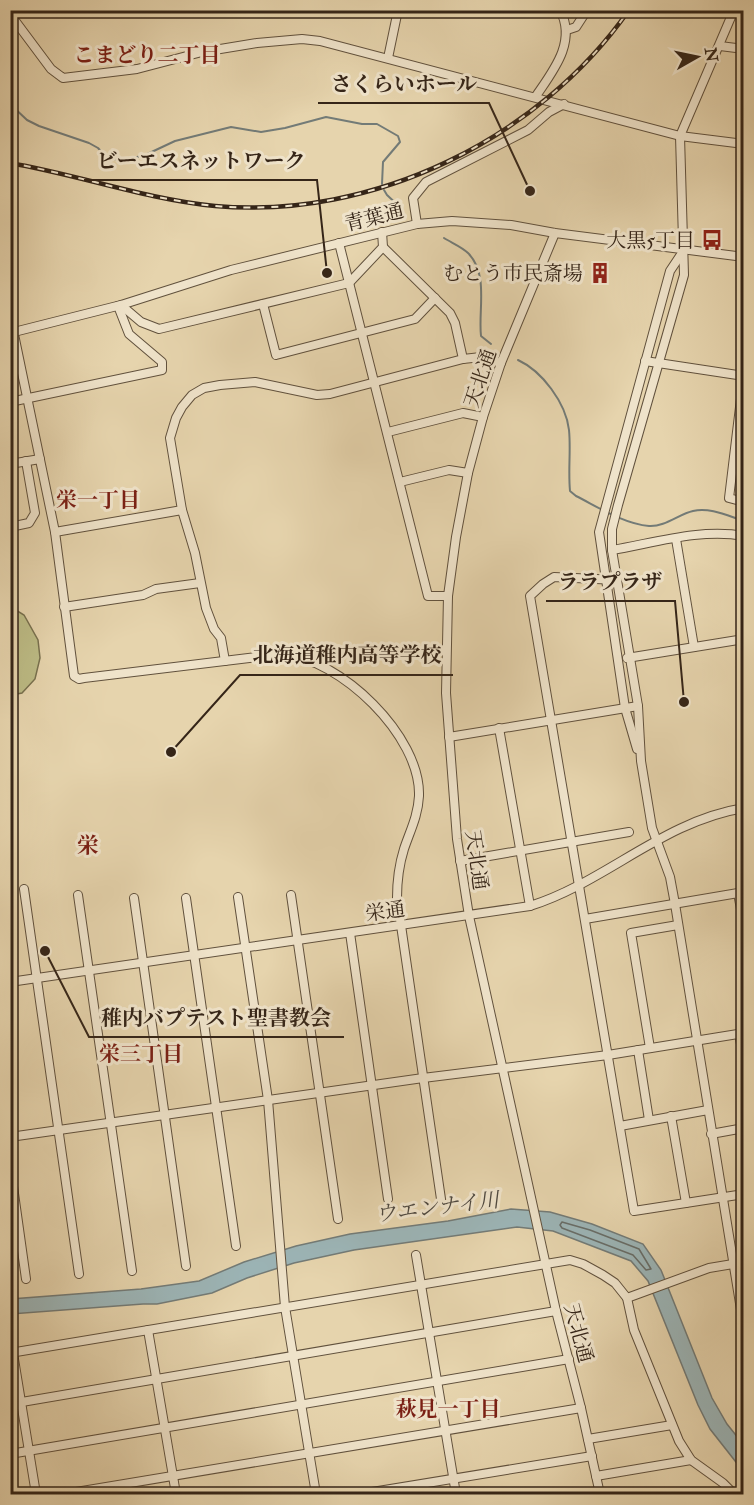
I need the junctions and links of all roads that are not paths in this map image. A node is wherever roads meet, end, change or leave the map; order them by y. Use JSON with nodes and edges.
{"nodes":[{"id":1,"x":398,"y":10,"type":"edge"},
{"id":2,"x":560,"y":10,"type":"edge"},
{"id":3,"x":587,"y":10,"type":"edge"},
{"id":4,"x":734,"y":10,"type":"edge"},
{"id":5,"x":10,"y":14,"type":"edge"},
{"id":6,"x":567,"y":30,"type":"junction"},
{"id":7,"x":720,"y":46,"type":"junction"},
{"id":8,"x":744,"y":49,"type":"edge"},
{"id":9,"x":388,"y":58,"type":"junction"},
{"id":10,"x":536,"y":96,"type":"junction"},
{"id":11,"x":564,"y":104,"type":"junction"},
{"id":12,"x":680,"y":136,"type":"junction"},
{"id":13,"x":744,"y":144,"type":"edge"},
{"id":14,"x":417,"y":224,"type":"junction"},
{"id":15,"x":382,"y":232,"type":"junction"},
{"id":16,"x":555,"y":233,"type":"junction"},
{"id":17,"x":339,"y":243,"type":"junction"},
{"id":18,"x":383,"y":247,"type":"junction"},
{"id":19,"x":685,"y":249,"type":"junction"},
{"id":20,"x":744,"y":256,"type":"edge"},
{"id":21,"x":349,"y":283,"type":"junction"},
{"id":22,"x":435,"y":298,"type":"junction"},
{"id":23,"x":262,"y":304,"type":"junction"},
{"id":24,"x":119,"y":306,"type":"junction"},
{"id":25,"x":10,"y":315,"type":"edge"},
{"id":26,"x":361,"y":332,"type":"junction"},
{"id":27,"x":12,"y":333,"type":"edge"},
{"id":28,"x":463,"y":359,"type":"junction"},
{"id":29,"x":645,"y":361,"type":"junction"},
{"id":30,"x":501,"y":363,"type":"junction"},
{"id":31,"x":657,"y":364,"type":"junction"},
{"id":32,"x":743,"y":375,"type":"edge"},
{"id":33,"x":374,"y":382,"type":"junction"},
{"id":34,"x":28,"y":398,"type":"junction"},
{"id":35,"x":10,"y":402,"type":"edge"},
{"id":36,"x":483,"y":417,"type":"junction"},
{"id":37,"x":388,"y":432,"type":"junction"},
{"id":38,"x":40,"y":459,"type":"junction"},
{"id":39,"x":26,"y":461,"type":"junction"},
{"id":40,"x":10,"y":464,"type":"edge"},
{"id":41,"x":468,"y":473,"type":"junction"},
{"id":42,"x":400,"y":482,"type":"junction"},
{"id":43,"x":744,"y":502,"type":"edge"},
{"id":44,"x":182,"y":510,"type":"junction"},
{"id":45,"x":10,"y":527,"type":"edge"},
{"id":46,"x":55,"y":532,"type":"junction"},
{"id":47,"x":744,"y":536,"type":"edge"},
{"id":48,"x":676,"y":539,"type":"junction"},
{"id":49,"x":612,"y":550,"type":"junction"},
{"id":50,"x":605,"y":580,"type":"junction"},
{"id":51,"x":617,"y":580,"type":"junction"},
{"id":52,"x":200,"y":583,"type":"junction"},
{"id":53,"x":448,"y":596,"type":"junction"},
{"id":54,"x":64,"y":607,"type":"junction"},
{"id":55,"x":744,"y":639,"type":"edge"},
{"id":56,"x":694,"y":647,"type":"junction"},
{"id":57,"x":630,"y":658,"type":"junction"},
{"id":58,"x":617,"y":660,"type":"junction"},
{"id":59,"x":225,"y":661,"type":"junction"},
{"id":60,"x":638,"y":706,"type":"junction"},
{"id":61,"x":625,"y":708,"type":"junction"},
{"id":62,"x":552,"y":720,"type":"junction"},
{"id":63,"x":499,"y":728,"type":"junction"},
{"id":64,"x":449,"y":737,"type":"junction"},
{"id":65,"x":641,"y":761,"type":"junction"},
{"id":66,"x":744,"y":808,"type":"edge"},
{"id":67,"x":629,"y":832,"type":"dead end"},
{"id":68,"x":655,"y":840,"type":"junction"},
{"id":69,"x":572,"y":842,"type":"junction"},
{"id":70,"x":520,"y":851,"type":"junction"},
{"id":71,"x":460,"y":861,"type":"junction"},
{"id":72,"x":579,"y":886,"type":"junction"},
{"id":73,"x":24,"y":889,"type":"dead end"},
{"id":74,"x":741,"y":892,"type":"edge"},
{"id":75,"x":78,"y":895,"type":"dead end"},
{"id":76,"x":291,"y":895,"type":"dead end"},
{"id":77,"x":238,"y":897,"type":"dead end"},
{"id":78,"x":134,"y":898,"type":"dead end"},
{"id":79,"x":186,"y":898,"type":"dead end"},
{"id":80,"x":675,"y":904,"type":"junction"},
{"id":81,"x":530,"y":906,"type":"junction"},
{"id":82,"x":469,"y":916,"type":"junction"},
{"id":83,"x":585,"y":919,"type":"junction"},
{"id":84,"x":402,"y":925,"type":"junction"},
{"id":85,"x":678,"y":925,"type":"junction"},
{"id":86,"x":744,"y":925,"type":"edge"},
{"id":87,"x":350,"y":933,"type":"junction"},
{"id":88,"x":298,"y":940,"type":"junction"},
{"id":89,"x":246,"y":948,"type":"junction"},
{"id":90,"x":195,"y":955,"type":"junction"},
{"id":91,"x":144,"y":963,"type":"junction"},
{"id":92,"x":89,"y":970,"type":"junction"},
{"id":93,"x":37,"y":978,"type":"junction"},
{"id":94,"x":10,"y":982,"type":"edge"},
{"id":95,"x":741,"y":1033,"type":"edge"},
{"id":96,"x":697,"y":1041,"type":"junction"},
{"id":97,"x":650,"y":1048,"type":"junction"},
{"id":98,"x":638,"y":1050,"type":"junction"},
{"id":99,"x":608,"y":1055,"type":"junction"},
{"id":100,"x":744,"y":1061,"type":"edge"},
{"id":101,"x":502,"y":1069,"type":"junction"},
{"id":102,"x":423,"y":1078,"type":"junction"},
{"id":103,"x":372,"y":1086,"type":"junction"},
{"id":104,"x":320,"y":1093,"type":"junction"},
{"id":105,"x":268,"y":1100,"type":"junction"},
{"id":106,"x":216,"y":1107,"type":"junction"},
{"id":107,"x":708,"y":1110,"type":"junction"},
{"id":108,"x":165,"y":1115,"type":"junction"},
{"id":109,"x":671,"y":1116,"type":"junction"},
{"id":110,"x":649,"y":1120,"type":"junction"},
{"id":111,"x":111,"y":1123,"type":"junction"},
{"id":112,"x":620,"y":1126,"type":"junction"},
{"id":113,"x":744,"y":1128,"type":"edge"},
{"id":114,"x":58,"y":1130,"type":"junction"},
{"id":115,"x":711,"y":1134,"type":"junction"},
{"id":116,"x":10,"y":1137,"type":"edge"},
{"id":117,"x":10,"y":1165,"type":"edge"},
{"id":118,"x":744,"y":1194,"type":"edge"},
{"id":119,"x":722,"y":1197,"type":"junction"},
{"id":120,"x":388,"y":1199,"type":"dead end"},
{"id":121,"x":441,"y":1199,"type":"dead end"},
{"id":122,"x":686,"y":1203,"type":"junction"},
{"id":123,"x":338,"y":1219,"type":"dead end"},
{"id":124,"x":236,"y":1246,"type":"dead end"},
{"id":125,"x":416,"y":1255,"type":"dead end"},
{"id":126,"x":544,"y":1263,"type":"junction"},
{"id":127,"x":186,"y":1266,"type":"dead end"},
{"id":128,"x":733,"y":1266,"type":"junction"},
{"id":129,"x":744,"y":1266,"type":"edge"},
{"id":130,"x":132,"y":1271,"type":"dead end"},
{"id":131,"x":79,"y":1274,"type":"dead end"},
{"id":132,"x":26,"y":1279,"type":"dead end"},
{"id":133,"x":420,"y":1284,"type":"junction"},
{"id":134,"x":627,"y":1298,"type":"junction"},
{"id":135,"x":285,"y":1307,"type":"junction"},
{"id":136,"x":556,"y":1311,"type":"junction"},
{"id":137,"x":744,"y":1328,"type":"edge"},
{"id":138,"x":148,"y":1330,"type":"junction"},
{"id":139,"x":429,"y":1333,"type":"junction"},
{"id":140,"x":12,"y":1353,"type":"edge"},
{"id":141,"x":292,"y":1356,"type":"junction"},
{"id":142,"x":569,"y":1359,"type":"junction"},
{"id":143,"x":156,"y":1379,"type":"junction"},
{"id":144,"x":437,"y":1381,"type":"junction"},
{"id":145,"x":21,"y":1402,"type":"junction"},
{"id":146,"x":10,"y":1404,"type":"edge"},
{"id":147,"x":301,"y":1405,"type":"junction"},
{"id":148,"x":581,"y":1408,"type":"junction"},
{"id":149,"x":672,"y":1425,"type":"junction"},
{"id":150,"x":165,"y":1428,"type":"junction"},
{"id":151,"x":445,"y":1430,"type":"junction"},
{"id":152,"x":588,"y":1439,"type":"junction"},
{"id":153,"x":29,"y":1450,"type":"junction"},
{"id":154,"x":309,"y":1453,"type":"junction"},
{"id":155,"x":10,"y":1454,"type":"edge"},
{"id":156,"x":592,"y":1456,"type":"junction"},
{"id":157,"x":691,"y":1460,"type":"junction"},
{"id":158,"x":173,"y":1476,"type":"junction"},
{"id":159,"x":596,"y":1476,"type":"junction"},
{"id":160,"x":453,"y":1479,"type":"junction"},
{"id":161,"x":36,"y":1494,"type":"edge"},
{"id":162,"x":64,"y":1494,"type":"edge"},
{"id":163,"x":176,"y":1494,"type":"edge"},
{"id":164,"x":316,"y":1494,"type":"edge"},
{"id":165,"x":360,"y":1494,"type":"edge"},
{"id":166,"x":456,"y":1494,"type":"edge"},
{"id":167,"x":600,"y":1494,"type":"edge"},
{"id":168,"x":734,"y":1494,"type":"edge"}],
"edges":[{"from":1,"to":9,"type":"street"},
{"from":2,"to":6,"type":"street"},
{"from":3,"to":6,"type":"street"},
{"from":4,"to":7,"type":"street"},
{"from":5,"to":9,"type":"street"},
{"from":6,"to":10,"type":"street"},
{"from":7,"to":8,"type":"street"},
{"from":7,"to":12,"type":"street"},
{"from":9,"to":10,"type":"street"},
{"from":10,"to":11,"type":"street"},
{"from":11,"to":12,"type":"street"},
{"from":11,"to":14,"type":"street"},
{"from":12,"to":13,"type":"street"},
{"from":12,"to":19,"type":"street"},
{"from":14,"to":15,"type":"street","name":"青葉通"},
{"from":14,"to":16,"type":"street","name":"青葉通"},
{"from":15,"to":17,"type":"street","name":"青葉通"},
{"from":15,"to":18,"type":"street"},
{"from":16,"to":19,"type":"street","name":"青葉通"},
{"from":16,"to":30,"type":"street","name":"天北通"},
{"from":17,"to":21,"type":"street"},
{"from":17,"to":24,"type":"street","name":"青葉通"},
{"from":18,"to":21,"type":"street"},
{"from":18,"to":22,"type":"street"},
{"from":19,"to":20,"type":"street","name":"青葉通"},
{"from":19,"to":29,"type":"street"},
{"from":19,"to":31,"type":"street"},
{"from":21,"to":23,"type":"street"},
{"from":21,"to":26,"type":"street"},
{"from":22,"to":26,"type":"street"},
{"from":22,"to":28,"type":"street"},
{"from":23,"to":24,"type":"street"},
{"from":23,"to":26,"type":"street"},
{"from":24,"to":27,"type":"street","name":"青葉通"},
{"from":24,"to":34,"type":"street"},
{"from":25,"to":27,"type":"street"},
{"from":26,"to":33,"type":"street"},
{"from":27,"to":34,"type":"street"},
{"from":28,"to":30,"type":"street"},
{"from":28,"to":33,"type":"street"},
{"from":29,"to":31,"type":"street"},
{"from":29,"to":50,"type":"street"},
{"from":30,"to":36,"type":"street","name":"天北通"},
{"from":31,"to":32,"type":"street"},
{"from":31,"to":49,"type":"street"},
{"from":32,"to":43,"type":"street"},
{"from":33,"to":37,"type":"street"},
{"from":33,"to":44,"type":"street"},
{"from":34,"to":35,"type":"street"},
{"from":34,"to":38,"type":"street"},
{"from":36,"to":37,"type":"street"},
{"from":36,"to":41,"type":"street","name":"天北通"},
{"from":37,"to":42,"type":"street"},
{"from":38,"to":39,"type":"street"},
{"from":38,"to":46,"type":"street"},
{"from":39,"to":40,"type":"street"},
{"from":39,"to":45,"type":"street"},
{"from":41,"to":42,"type":"street"},
{"from":41,"to":53,"type":"street","name":"天北通"},
{"from":42,"to":53,"type":"street"},
{"from":44,"to":46,"type":"street"},
{"from":44,"to":52,"type":"street"},
{"from":46,"to":54,"type":"street"},
{"from":47,"to":48,"type":"street"},
{"from":48,"to":49,"type":"street"},
{"from":48,"to":56,"type":"street"},
{"from":49,"to":51,"type":"street"},
{"from":50,"to":51,"type":"street"},
{"from":50,"to":58,"type":"street"},
{"from":50,"to":62,"type":"street"},
{"from":51,"to":57,"type":"street"},
{"from":52,"to":54,"type":"street"},
{"from":52,"to":59,"type":"street"},
{"from":53,"to":64,"type":"street","name":"天北通"},
{"from":54,"to":59,"type":"street"},
{"from":55,"to":56,"type":"street"},
{"from":56,"to":57,"type":"street"},
{"from":57,"to":58,"type":"street"},
{"from":57,"to":60,"type":"street"},
{"from":58,"to":61,"type":"street"},
{"from":59,"to":84,"type":"street"},
{"from":60,"to":61,"type":"street"},
{"from":60,"to":65,"type":"street"},
{"from":61,"to":62,"type":"street"},
{"from":61,"to":65,"type":"street"},
{"from":62,"to":63,"type":"street"},
{"from":62,"to":69,"type":"street"},
{"from":63,"to":64,"type":"street"},
{"from":63,"to":70,"type":"street"},
{"from":64,"to":71,"type":"street","name":"天北通"},
{"from":65,"to":68,"type":"street"},
{"from":66,"to":68,"type":"street","name":"栄通"},
{"from":67,"to":69,"type":"street"},
{"from":68,"to":72,"type":"street","name":"栄通"},
{"from":68,"to":80,"type":"street"},
{"from":69,"to":70,"type":"street"},
{"from":69,"to":72,"type":"street"},
{"from":70,"to":71,"type":"street"},
{"from":70,"to":81,"type":"street"},
{"from":71,"to":82,"type":"street","name":"天北通"},
{"from":72,"to":81,"type":"street","name":"栄通"},
{"from":72,"to":83,"type":"street"},
{"from":73,"to":93,"type":"street"},
{"from":74,"to":80,"type":"street"},
{"from":74,"to":86,"type":"street"},
{"from":75,"to":92,"type":"street"},
{"from":76,"to":88,"type":"street"},
{"from":77,"to":89,"type":"street"},
{"from":78,"to":91,"type":"street"},
{"from":79,"to":90,"type":"street"},
{"from":80,"to":83,"type":"street"},
{"from":80,"to":85,"type":"street"},
{"from":81,"to":82,"type":"street","name":"栄通"},
{"from":82,"to":84,"type":"street","name":"栄通"},
{"from":82,"to":101,"type":"street","name":"天北通"},
{"from":83,"to":99,"type":"street"},
{"from":84,"to":87,"type":"street","name":"栄通"},
{"from":84,"to":102,"type":"street"},
{"from":85,"to":96,"type":"street"},
{"from":85,"to":97,"type":"street"},
{"from":87,"to":88,"type":"street","name":"栄通"},
{"from":87,"to":103,"type":"street"},
{"from":88,"to":89,"type":"street","name":"栄通"},
{"from":88,"to":104,"type":"street"},
{"from":89,"to":90,"type":"street","name":"栄通"},
{"from":89,"to":105,"type":"street"},
{"from":90,"to":91,"type":"street","name":"栄通"},
{"from":90,"to":106,"type":"street"},
{"from":91,"to":92,"type":"street","name":"栄通"},
{"from":91,"to":108,"type":"street"},
{"from":92,"to":93,"type":"street","name":"栄通"},
{"from":92,"to":111,"type":"street"},
{"from":93,"to":94,"type":"street","name":"栄通"},
{"from":93,"to":114,"type":"street"},
{"from":95,"to":96,"type":"street"},
{"from":95,"to":100,"type":"street"},
{"from":96,"to":97,"type":"street"},
{"from":96,"to":107,"type":"street"},
{"from":97,"to":98,"type":"street"},
{"from":98,"to":99,"type":"street"},
{"from":98,"to":110,"type":"street"},
{"from":99,"to":101,"type":"street"},
{"from":99,"to":112,"type":"street"},
{"from":101,"to":102,"type":"street"},
{"from":101,"to":126,"type":"street","name":"天北通"},
{"from":102,"to":103,"type":"street"},
{"from":102,"to":121,"type":"street"},
{"from":103,"to":104,"type":"street"},
{"from":103,"to":120,"type":"street"},
{"from":104,"to":105,"type":"street"},
{"from":104,"to":123,"type":"street"},
{"from":105,"to":106,"type":"street"},
{"from":105,"to":135,"type":"street"},
{"from":106,"to":108,"type":"street"},
{"from":106,"to":124,"type":"street"},
{"from":107,"to":109,"type":"street"},
{"from":107,"to":115,"type":"street"},
{"from":108,"to":111,"type":"street"},
{"from":108,"to":127,"type":"street"},
{"from":109,"to":110,"type":"street"},
{"from":109,"to":122,"type":"street"},
{"from":110,"to":112,"type":"street"},
{"from":111,"to":114,"type":"street"},
{"from":111,"to":130,"type":"street"},
{"from":112,"to":122,"type":"street"},
{"from":113,"to":115,"type":"street"},
{"from":114,"to":116,"type":"street"},
{"from":114,"to":131,"type":"street"},
{"from":115,"to":119,"type":"street"},
{"from":117,"to":132,"type":"street"},
{"from":118,"to":119,"type":"street"},
{"from":119,"to":122,"type":"street"},
{"from":119,"to":128,"type":"street"},
{"from":125,"to":133,"type":"street"},
{"from":126,"to":133,"type":"street"},
{"from":126,"to":134,"type":"street"},
{"from":126,"to":136,"type":"street","name":"天北通"},
{"from":128,"to":129,"type":"street"},
{"from":128,"to":134,"type":"street"},
{"from":128,"to":137,"type":"street"},
{"from":133,"to":135,"type":"street"},
{"from":133,"to":139,"type":"street"},
{"from":134,"to":149,"type":"street"},
{"from":135,"to":138,"type":"street"},
{"from":135,"to":141,"type":"street"},
{"from":136,"to":139,"type":"street"},
{"from":136,"to":142,"type":"street","name":"天北通"},
{"from":138,"to":140,"type":"street"},
{"from":138,"to":143,"type":"street"},
{"from":139,"to":141,"type":"street"},
{"from":139,"to":144,"type":"street"},
{"from":140,"to":145,"type":"street"},
{"from":141,"to":143,"type":"street"},
{"from":141,"to":147,"type":"street"},
{"from":142,"to":144,"type":"street"},
{"from":142,"to":148,"type":"street","name":"天北通"},
{"from":143,"to":145,"type":"street"},
{"from":143,"to":150,"type":"street"},
{"from":144,"to":147,"type":"street"},
{"from":144,"to":151,"type":"street"},
{"from":145,"to":146,"type":"street"},
{"from":145,"to":153,"type":"street"},
{"from":147,"to":150,"type":"street"},
{"from":147,"to":154,"type":"street"},
{"from":148,"to":151,"type":"street"},
{"from":148,"to":152,"type":"street","name":"天北通"},
{"from":149,"to":152,"type":"street"},
{"from":149,"to":157,"type":"street"},
{"from":150,"to":153,"type":"street"},
{"from":150,"to":158,"type":"street"},
{"from":151,"to":154,"type":"street"},
{"from":151,"to":160,"type":"street"},
{"from":152,"to":156,"type":"street","name":"天北通"},
{"from":153,"to":155,"type":"street"},
{"from":153,"to":161,"type":"street"},
{"from":154,"to":158,"type":"street"},
{"from":154,"to":164,"type":"street"},
{"from":156,"to":159,"type":"street","name":"天北通"},
{"from":156,"to":160,"type":"street"},
{"from":157,"to":159,"type":"street"},
{"from":157,"to":168,"type":"street"},
{"from":158,"to":162,"type":"street"},
{"from":158,"to":163,"type":"street"},
{"from":159,"to":167,"type":"street","name":"天北通"},
{"from":160,"to":165,"type":"street"},
{"from":160,"to":166,"type":"street"}]}
